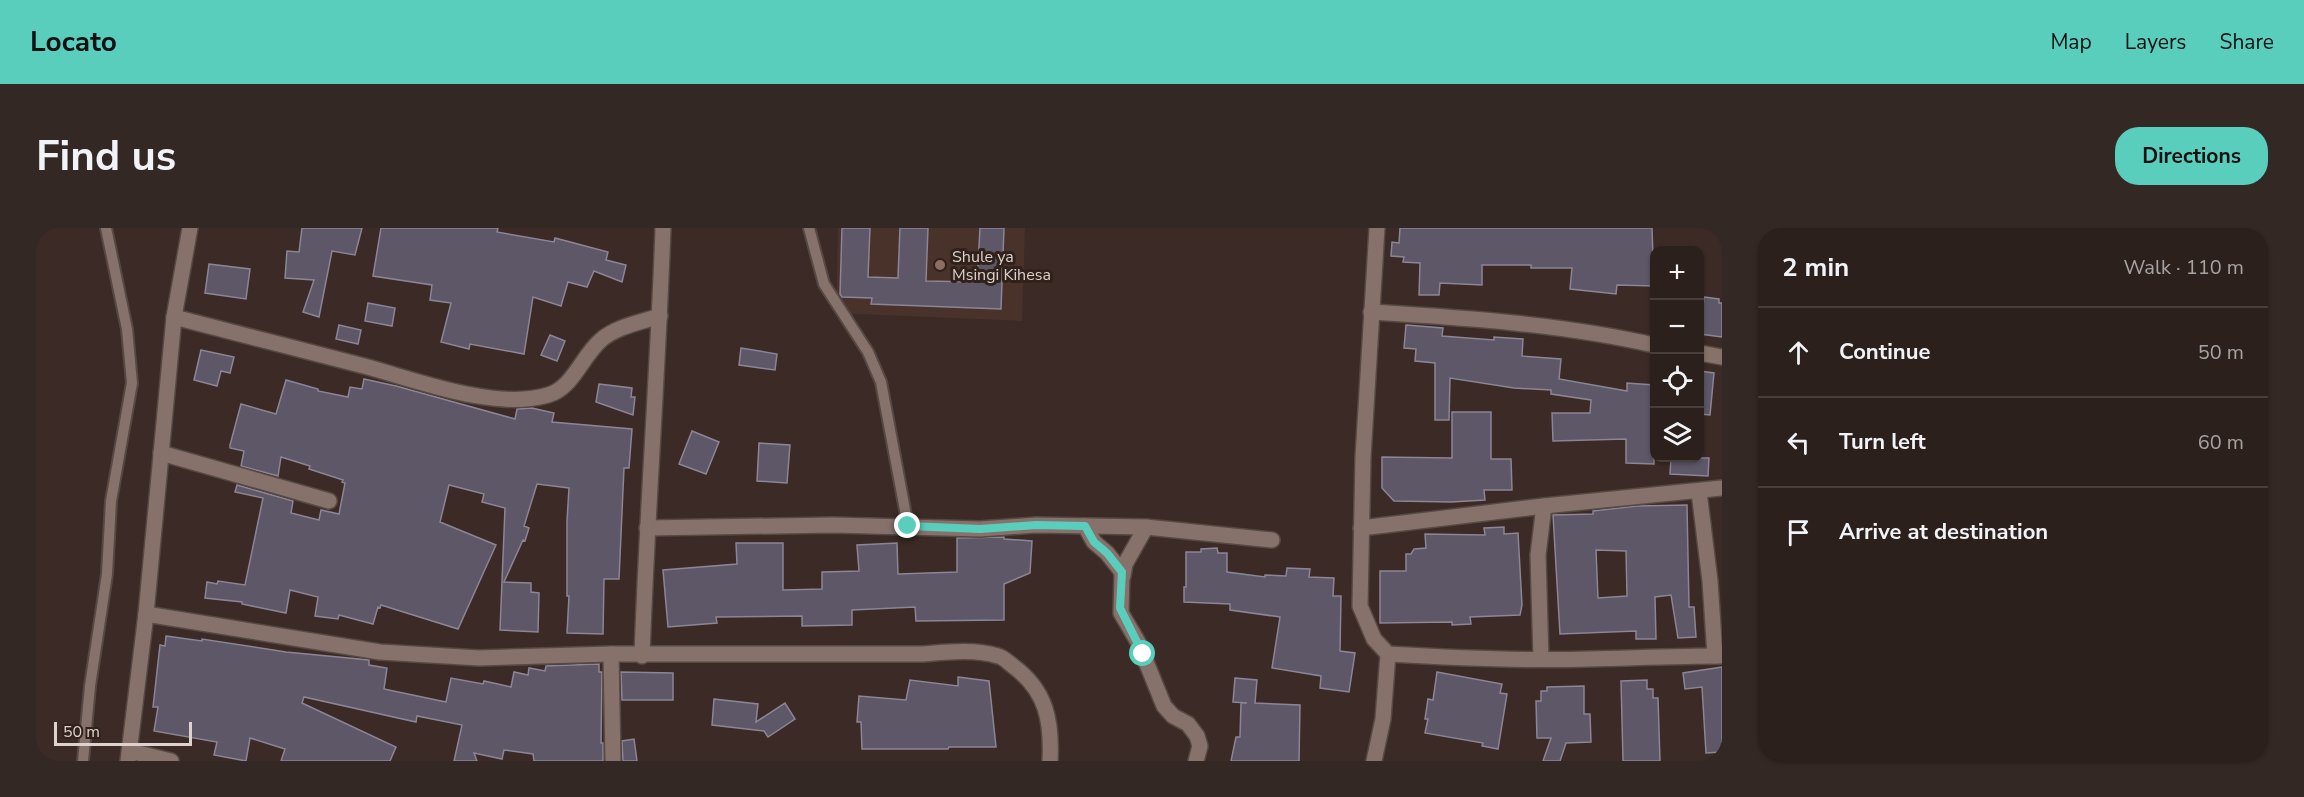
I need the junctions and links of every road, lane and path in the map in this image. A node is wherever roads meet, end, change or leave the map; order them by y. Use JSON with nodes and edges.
{"nodes":[{"id":1,"x":106,"y":228,"type":"edge"},
{"id":2,"x":190,"y":228,"type":"edge"},
{"id":3,"x":663,"y":228,"type":"edge"},
{"id":4,"x":809,"y":228,"type":"edge"},
{"id":5,"x":1377,"y":228,"type":"edge"},
{"id":6,"x":1371,"y":312,"type":"junction"},
{"id":7,"x":660,"y":316,"type":"junction"},
{"id":8,"x":174,"y":317,"type":"junction"},
{"id":9,"x":1650,"y":344,"type":"edge"},
{"id":10,"x":1704,"y":354,"type":"edge"},
{"id":11,"x":1722,"y":357,"type":"edge"},
{"id":12,"x":162,"y":453,"type":"junction"},
{"id":13,"x":1722,"y":488,"type":"edge"},
{"id":14,"x":1699,"y":492,"type":"junction"},
{"id":15,"x":329,"y":501,"type":"dead end"},
{"id":16,"x":1544,"y":506,"type":"junction"},
{"id":17,"x":908,"y":526,"type":"junction"},
{"id":18,"x":1085,"y":526,"type":"junction"},
{"id":19,"x":1146,"y":527,"type":"junction"},
{"id":20,"x":647,"y":528,"type":"junction"},
{"id":21,"x":1361,"y":528,"type":"junction"},
{"id":22,"x":1272,"y":540,"type":"dead end"},
{"id":23,"x":1123,"y":576,"type":"junction"},
{"id":24,"x":146,"y":614,"type":"junction"},
{"id":25,"x":611,"y":654,"type":"junction"},
{"id":26,"x":1388,"y":654,"type":"junction"},
{"id":27,"x":642,"y":656,"type":"junction"},
{"id":28,"x":1718,"y":656,"type":"edge"},
{"id":29,"x":1541,"y":659,"type":"junction"},
{"id":30,"x":129,"y":756,"type":"edge"},
{"id":31,"x":83,"y":761,"type":"edge"},
{"id":32,"x":171,"y":761,"type":"edge"},
{"id":33,"x":614,"y":761,"type":"edge"},
{"id":34,"x":1050,"y":761,"type":"edge"},
{"id":35,"x":1196,"y":761,"type":"edge"},
{"id":36,"x":1374,"y":761,"type":"edge"}],
"edges":[{"from":1,"to":31,"type":"lane"},
{"from":2,"to":8,"type":"street"},
{"from":3,"to":7,"type":"street"},
{"from":4,"to":17,"type":"lane"},
{"from":5,"to":6,"type":"street"},
{"from":6,"to":9,"type":"street"},
{"from":6,"to":21,"type":"street"},
{"from":7,"to":8,"type":"street"},
{"from":7,"to":20,"type":"street"},
{"from":8,"to":12,"type":"street"},
{"from":10,"to":11,"type":"street"},
{"from":12,"to":15,"type":"street"},
{"from":12,"to":24,"type":"street"},
{"from":13,"to":14,"type":"street"},
{"from":14,"to":16,"type":"street"},
{"from":14,"to":28,"type":"street"},
{"from":16,"to":21,"type":"street"},
{"from":16,"to":29,"type":"street"},
{"from":17,"to":18,"type":"street"},
{"from":17,"to":20,"type":"street"},
{"from":18,"to":19,"type":"street"},
{"from":18,"to":23,"type":"street"},
{"from":19,"to":22,"type":"street"},
{"from":19,"to":23,"type":"street"},
{"from":20,"to":27,"type":"street"},
{"from":21,"to":26,"type":"street"},
{"from":23,"to":35,"type":"street"},
{"from":24,"to":25,"type":"street"},
{"from":24,"to":30,"type":"street"},
{"from":25,"to":27,"type":"street"},
{"from":25,"to":33,"type":"street"},
{"from":26,"to":29,"type":"street"},
{"from":26,"to":36,"type":"street"},
{"from":27,"to":34,"type":"street"},
{"from":28,"to":29,"type":"street"},
{"from":30,"to":32,"type":"street"}]}
